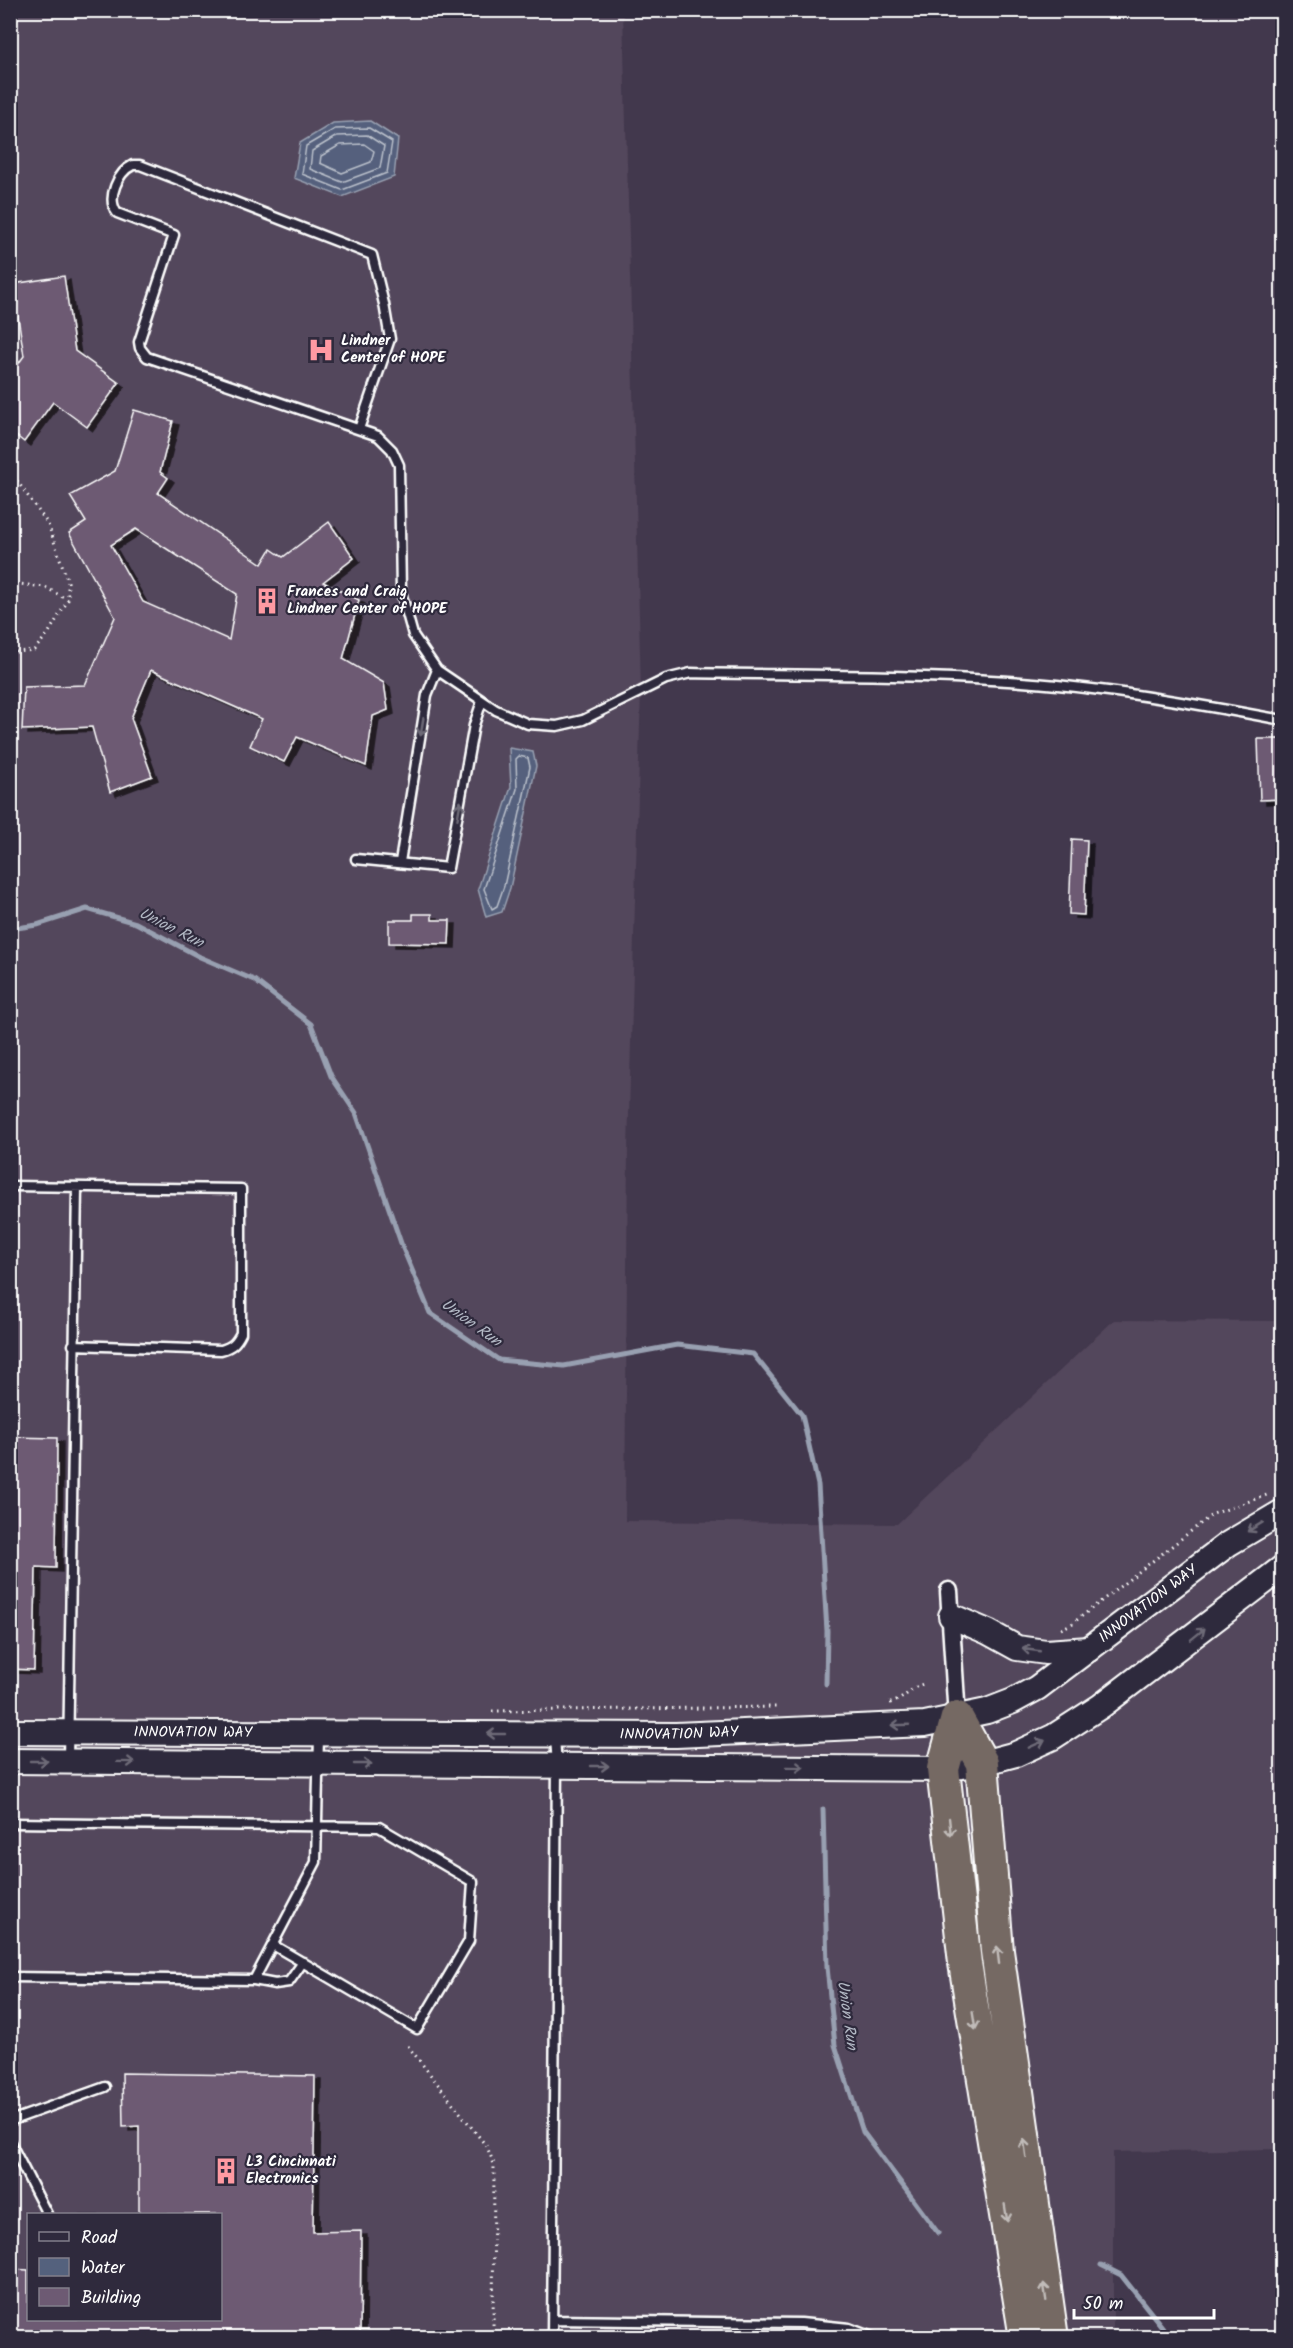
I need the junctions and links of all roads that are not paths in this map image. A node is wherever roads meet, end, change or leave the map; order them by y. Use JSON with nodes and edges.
{"nodes":[{"id":1,"x":359,"y":429,"type":"junction"},
{"id":2,"x":437,"y":670,"type":"junction"},
{"id":3,"x":482,"y":701,"type":"junction"},
{"id":4,"x":1282,"y":720,"type":"edge"},
{"id":5,"x":356,"y":859,"type":"dead end"},
{"id":6,"x":400,"y":862,"type":"junction"},
{"id":7,"x":10,"y":1186,"type":"edge"},
{"id":8,"x":76,"y":1187,"type":"junction"},
{"id":9,"x":73,"y":1345,"type":"junction"},
{"id":10,"x":1278,"y":1502,"type":"edge"},
{"id":11,"x":1282,"y":1568,"type":"edge"},
{"id":12,"x":949,"y":1591,"type":"dead end"},
{"id":13,"x":951,"y":1616,"type":"junction"},
{"id":14,"x":1089,"y":1649,"type":"junction"},
{"id":15,"x":957,"y":1718,"type":"junction"},
{"id":16,"x":10,"y":1732,"type":"edge"},
{"id":17,"x":68,"y":1732,"type":"junction"},
{"id":18,"x":319,"y":1732,"type":"junction"},
{"id":19,"x":554,"y":1734,"type":"junction"},
{"id":20,"x":10,"y":1761,"type":"edge"},
{"id":21,"x":68,"y":1761,"type":"junction"},
{"id":22,"x":982,"y":1763,"type":"junction"},
{"id":23,"x":318,"y":1764,"type":"junction"},
{"id":24,"x":557,"y":1766,"type":"junction"},
{"id":25,"x":943,"y":1769,"type":"junction"},
{"id":26,"x":10,"y":1823,"type":"edge"},
{"id":27,"x":317,"y":1826,"type":"junction"},
{"id":28,"x":273,"y":1945,"type":"junction"},
{"id":29,"x":303,"y":1962,"type":"junction"},
{"id":30,"x":10,"y":1977,"type":"edge"},
{"id":31,"x":254,"y":1980,"type":"junction"},
{"id":32,"x":105,"y":2087,"type":"dead end"},
{"id":33,"x":10,"y":2121,"type":"edge"},
{"id":34,"x":10,"y":2142,"type":"edge"},
{"id":35,"x":46,"y":2213,"type":"edge"},
{"id":36,"x":552,"y":2320,"type":"junction"},
{"id":37,"x":552,"y":2337,"type":"edge"},
{"id":38,"x":875,"y":2337,"type":"edge"},
{"id":39,"x":1026,"y":2337,"type":"edge"},
{"id":40,"x":1052,"y":2337,"type":"edge"}],
"edges":[{"from":1,"to":1,"type":"lane"},
{"from":1,"to":2,"type":"lane"},
{"from":2,"to":3,"type":"lane"},
{"from":2,"to":6,"type":"lane","one_way":true},
{"from":3,"to":4,"type":"lane"},
{"from":6,"to":3,"type":"lane","one_way":true},
{"from":5,"to":6,"type":"lane"},
{"from":7,"to":8,"type":"lane"},
{"from":8,"to":9,"type":"lane"},
{"from":8,"to":9,"type":"lane"},
{"from":9,"to":17,"type":"lane"},
{"from":10,"to":14,"type":"main road","name":"INNOVATION WAY","one_way":true},
{"from":22,"to":11,"type":"main road","name":"INNOVATION WAY","one_way":true},
{"from":12,"to":13,"type":"street"},
{"from":14,"to":13,"type":"main road","one_way":true},
{"from":13,"to":15,"type":"street"},
{"from":14,"to":15,"type":"main road","name":"INNOVATION WAY"},
{"from":15,"to":19,"type":"main road","name":"INNOVATION WAY","one_way":true},
{"from":15,"to":22,"type":"highway"},
{"from":15,"to":25,"type":"highway"},
{"from":16,"to":17,"type":"main road","name":"INNOVATION WAY"},
{"from":17,"to":18,"type":"main road","name":"INNOVATION WAY"},
{"from":17,"to":21,"type":"lane"},
{"from":19,"to":18,"type":"main road","name":"INNOVATION WAY","one_way":true},
{"from":18,"to":23,"type":"lane"},
{"from":19,"to":24,"type":"lane"},
{"from":20,"to":21,"type":"main road","name":"INNOVATION WAY","one_way":true},
{"from":21,"to":23,"type":"main road","name":"INNOVATION WAY","one_way":true},
{"from":22,"to":25,"type":"main road","name":"INNOVATION WAY"},
{"from":40,"to":22,"type":"highway","one_way":true},
{"from":23,"to":24,"type":"main road","name":"INNOVATION WAY","one_way":true},
{"from":23,"to":27,"type":"lane"},
{"from":24,"to":25,"type":"main road","name":"INNOVATION WAY","one_way":true},
{"from":24,"to":36,"type":"lane"},
{"from":25,"to":39,"type":"highway","one_way":true},
{"from":26,"to":27,"type":"lane"},
{"from":27,"to":28,"type":"lane"},
{"from":27,"to":29,"type":"lane"},
{"from":28,"to":29,"type":"lane"},
{"from":28,"to":31,"type":"lane"},
{"from":29,"to":31,"type":"lane"},
{"from":30,"to":31,"type":"lane"},
{"from":32,"to":33,"type":"lane"},
{"from":34,"to":35,"type":"lane"},
{"from":36,"to":37,"type":"lane"},
{"from":36,"to":38,"type":"lane"}]}
